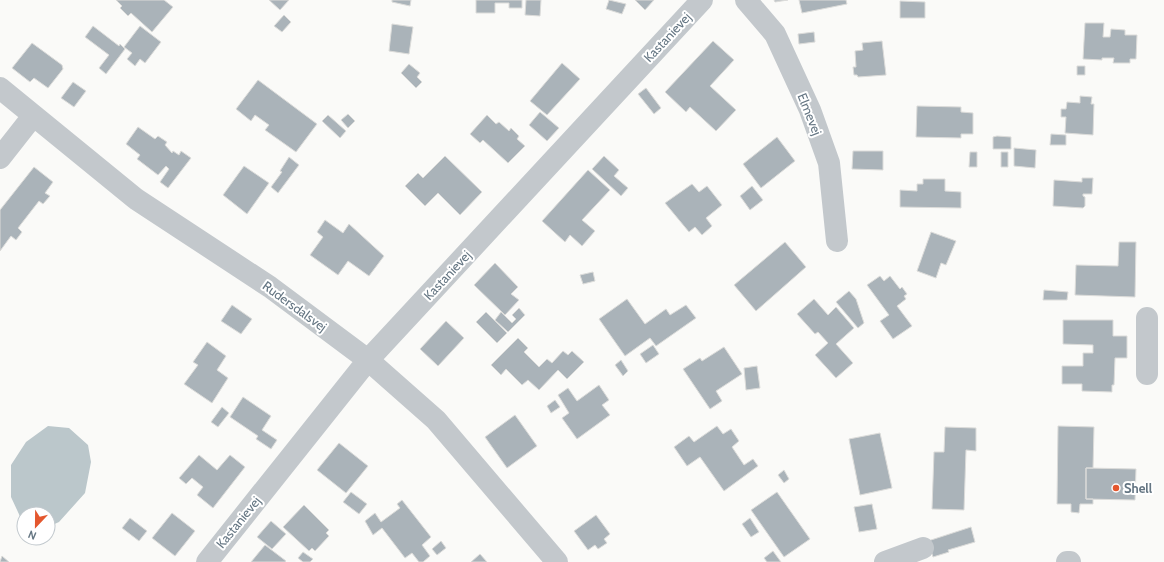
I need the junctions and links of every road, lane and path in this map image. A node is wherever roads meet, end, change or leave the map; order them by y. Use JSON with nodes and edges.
{"nodes":[{"id":1,"x":702,"y":0,"type":"edge"},
{"id":2,"x":746,"y":0,"type":"edge"},
{"id":3,"x":0,"y":88,"type":"edge"},
{"id":4,"x":33,"y":116,"type":"junction"},
{"id":5,"x":0,"y":158,"type":"edge"},
{"id":6,"x":837,"y":241,"type":"dead end"},
{"id":7,"x":1147,"y":318,"type":"dead end"},
{"id":8,"x":368,"y":360,"type":"junction"},
{"id":9,"x":1147,"y":374,"type":"dead end"},
{"id":10,"x":923,"y":548,"type":"dead end"},
{"id":11,"x":207,"y":562,"type":"edge"},
{"id":12,"x":557,"y":562,"type":"edge"},
{"id":13,"x":884,"y":562,"type":"edge"}],
"edges":[{"from":1,"to":8,"type":"street","name":"Kastanievej"},
{"from":2,"to":6,"type":"street","name":"Elmevej"},
{"from":3,"to":4,"type":"street","name":"Rudersdalsvej"},
{"from":4,"to":5,"type":"street"},
{"from":4,"to":8,"type":"street","name":"Rudersdalsvej"},
{"from":7,"to":9,"type":"street"},
{"from":8,"to":11,"type":"street","name":"Kastanievej"},
{"from":8,"to":12,"type":"street","name":"Rudersdalsvej"},
{"from":10,"to":13,"type":"street"}]}
